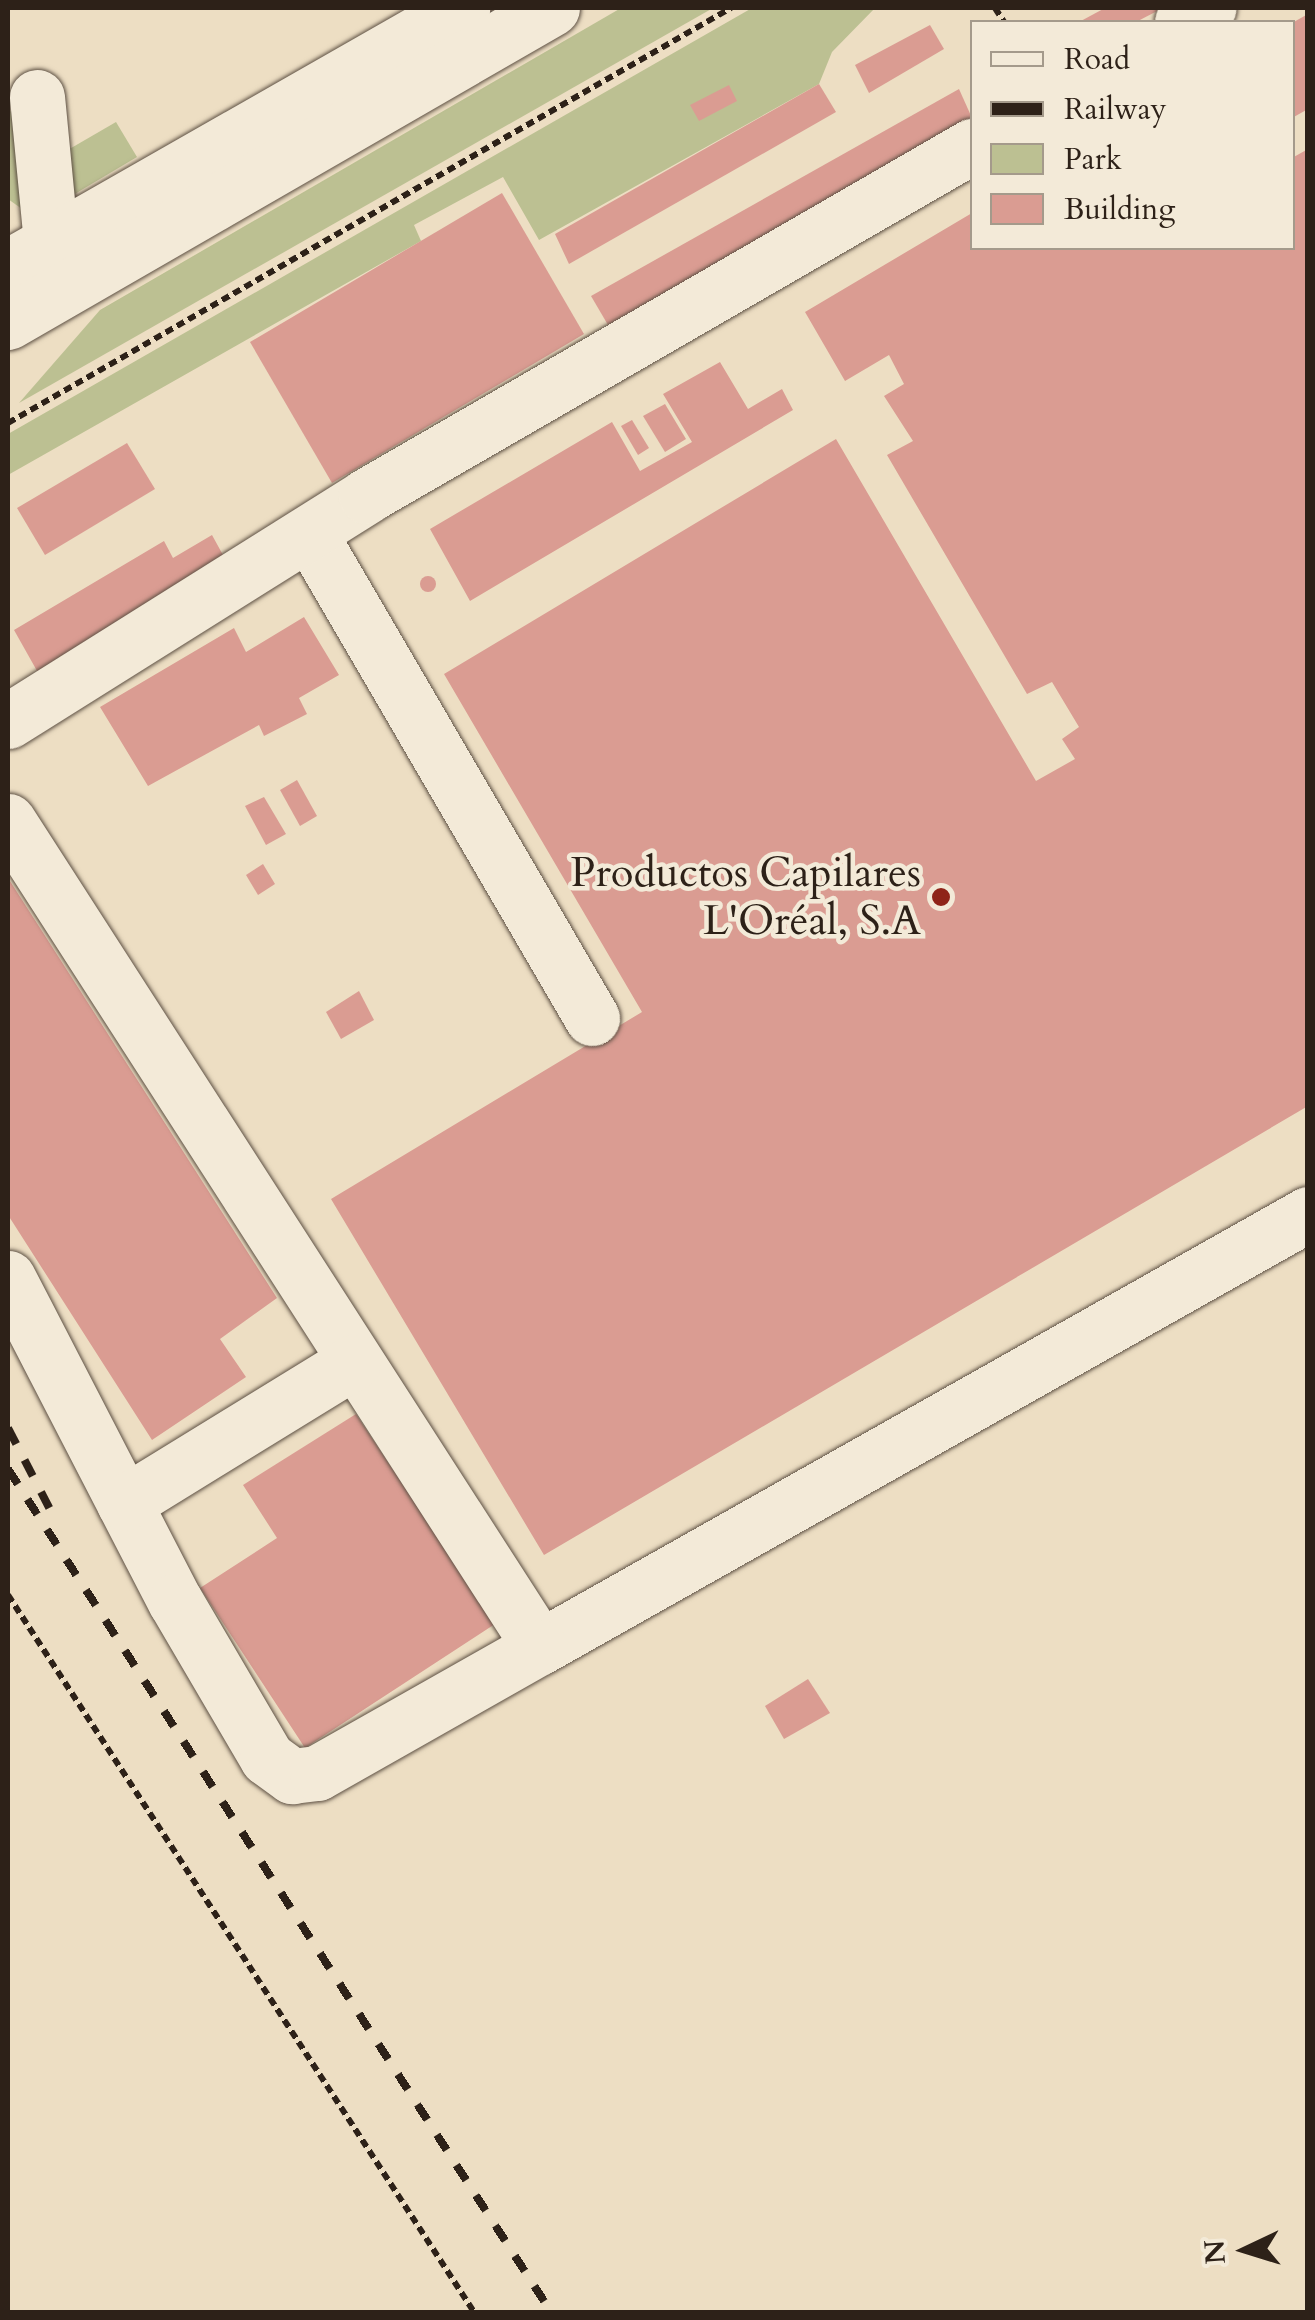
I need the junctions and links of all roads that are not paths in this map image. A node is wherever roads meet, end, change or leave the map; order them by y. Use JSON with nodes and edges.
{"nodes":[{"id":1,"x":462,"y":8,"type":"edge"},
{"id":2,"x":552,"y":8,"type":"edge"},
{"id":3,"x":1208,"y":8,"type":"edge"},
{"id":4,"x":1186,"y":20,"type":"edge"},
{"id":5,"x":37,"y":97,"type":"dead end"},
{"id":6,"x":970,"y":147,"type":"edge"},
{"id":7,"x":29,"y":254,"type":"edge"},
{"id":8,"x":8,"y":322,"type":"edge"},
{"id":9,"x":311,"y":536,"type":"junction"},
{"id":10,"x":10,"y":718,"type":"edge"},
{"id":11,"x":8,"y":821,"type":"edge"},
{"id":12,"x":592,"y":1018,"type":"dead end"},
{"id":13,"x":1308,"y":1214,"type":"edge"},
{"id":14,"x":8,"y":1278,"type":"edge"},
{"id":15,"x":354,"y":1362,"type":"junction"},
{"id":16,"x":124,"y":1503,"type":"junction"},
{"id":17,"x":540,"y":1647,"type":"junction"}],
"edges":[{"from":1,"to":7,"type":"lane"},
{"from":2,"to":8,"type":"lane"},
{"from":3,"to":4,"type":"lane"},
{"from":5,"to":7,"type":"lane"},
{"from":6,"to":9,"type":"lane"},
{"from":9,"to":10,"type":"lane"},
{"from":9,"to":12,"type":"lane"},
{"from":11,"to":15,"type":"lane"},
{"from":13,"to":17,"type":"lane"},
{"from":14,"to":16,"type":"lane"},
{"from":15,"to":16,"type":"lane"},
{"from":15,"to":17,"type":"lane"},
{"from":16,"to":17,"type":"lane"}]}
